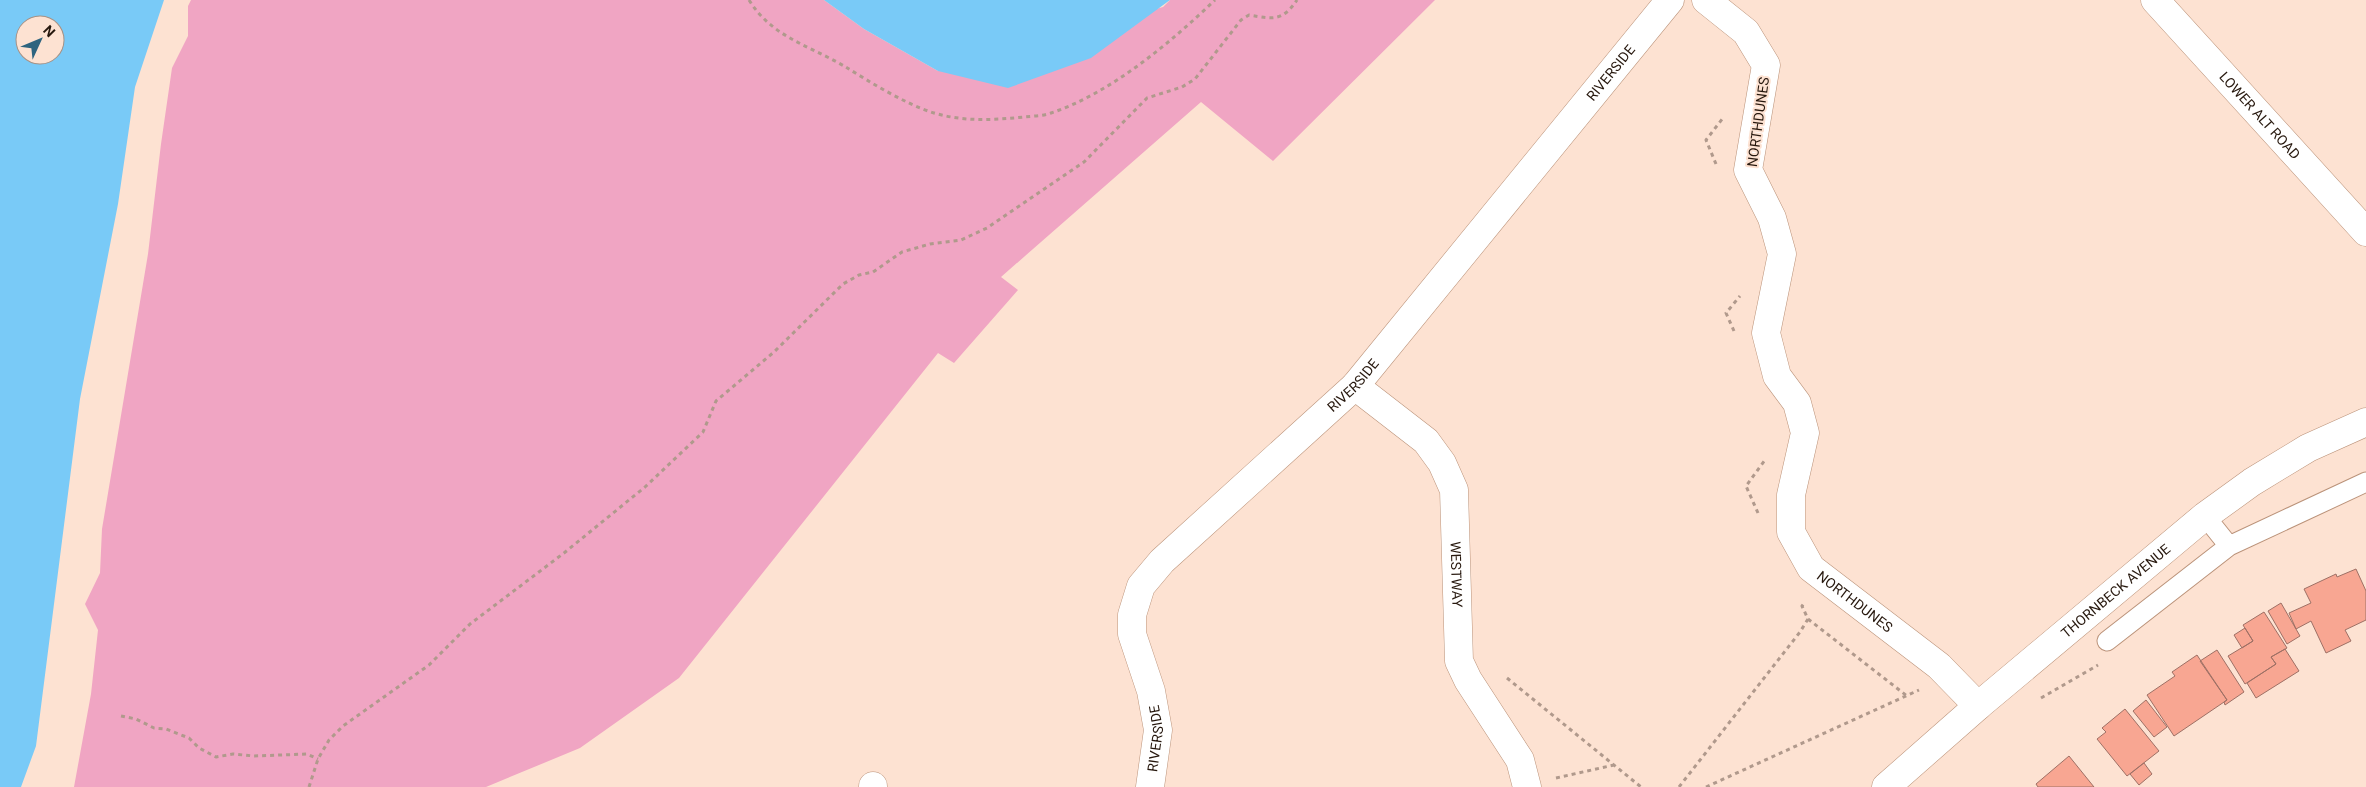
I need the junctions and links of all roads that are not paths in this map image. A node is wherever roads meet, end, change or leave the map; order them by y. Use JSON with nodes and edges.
{"nodes":[{"id":1,"x":1670,"y":0,"type":"edge"},
{"id":2,"x":1706,"y":0,"type":"edge"},
{"id":3,"x":2154,"y":0,"type":"edge"},
{"id":4,"x":2366,"y":232,"type":"edge"},
{"id":5,"x":1355,"y":386,"type":"junction"},
{"id":6,"x":2366,"y":422,"type":"edge"},
{"id":7,"x":2366,"y":482,"type":"edge"},
{"id":8,"x":2205,"y":516,"type":"junction"},
{"id":9,"x":2229,"y":546,"type":"junction"},
{"id":10,"x":2106,"y":641,"type":"road end"},
{"id":11,"x":1978,"y":706,"type":"junction"},
{"id":12,"x":1527,"y":786,"type":"edge"},
{"id":13,"x":1150,"y":787,"type":"edge"},
{"id":14,"x":1886,"y":787,"type":"edge"}],
"edges":[{"from":1,"to":5,"type":"street","name":"RIVERSIDE"},
{"from":2,"to":11,"type":"street","name":"NORTHDUNES"},
{"from":3,"to":4,"type":"street","name":"LOWER ALT ROAD"},
{"from":5,"to":12,"type":"street","name":"WESTWAY"},
{"from":5,"to":13,"type":"street","name":"RIVERSIDE"},
{"from":6,"to":8,"type":"street","name":"THORNBECK AVENUE"},
{"from":7,"to":9,"type":"lane"},
{"from":8,"to":9,"type":"lane"},
{"from":8,"to":11,"type":"street","name":"THORNBECK AVENUE"},
{"from":9,"to":10,"type":"lane"},
{"from":11,"to":14,"type":"street","name":"THORNBECK AVENUE"}]}
